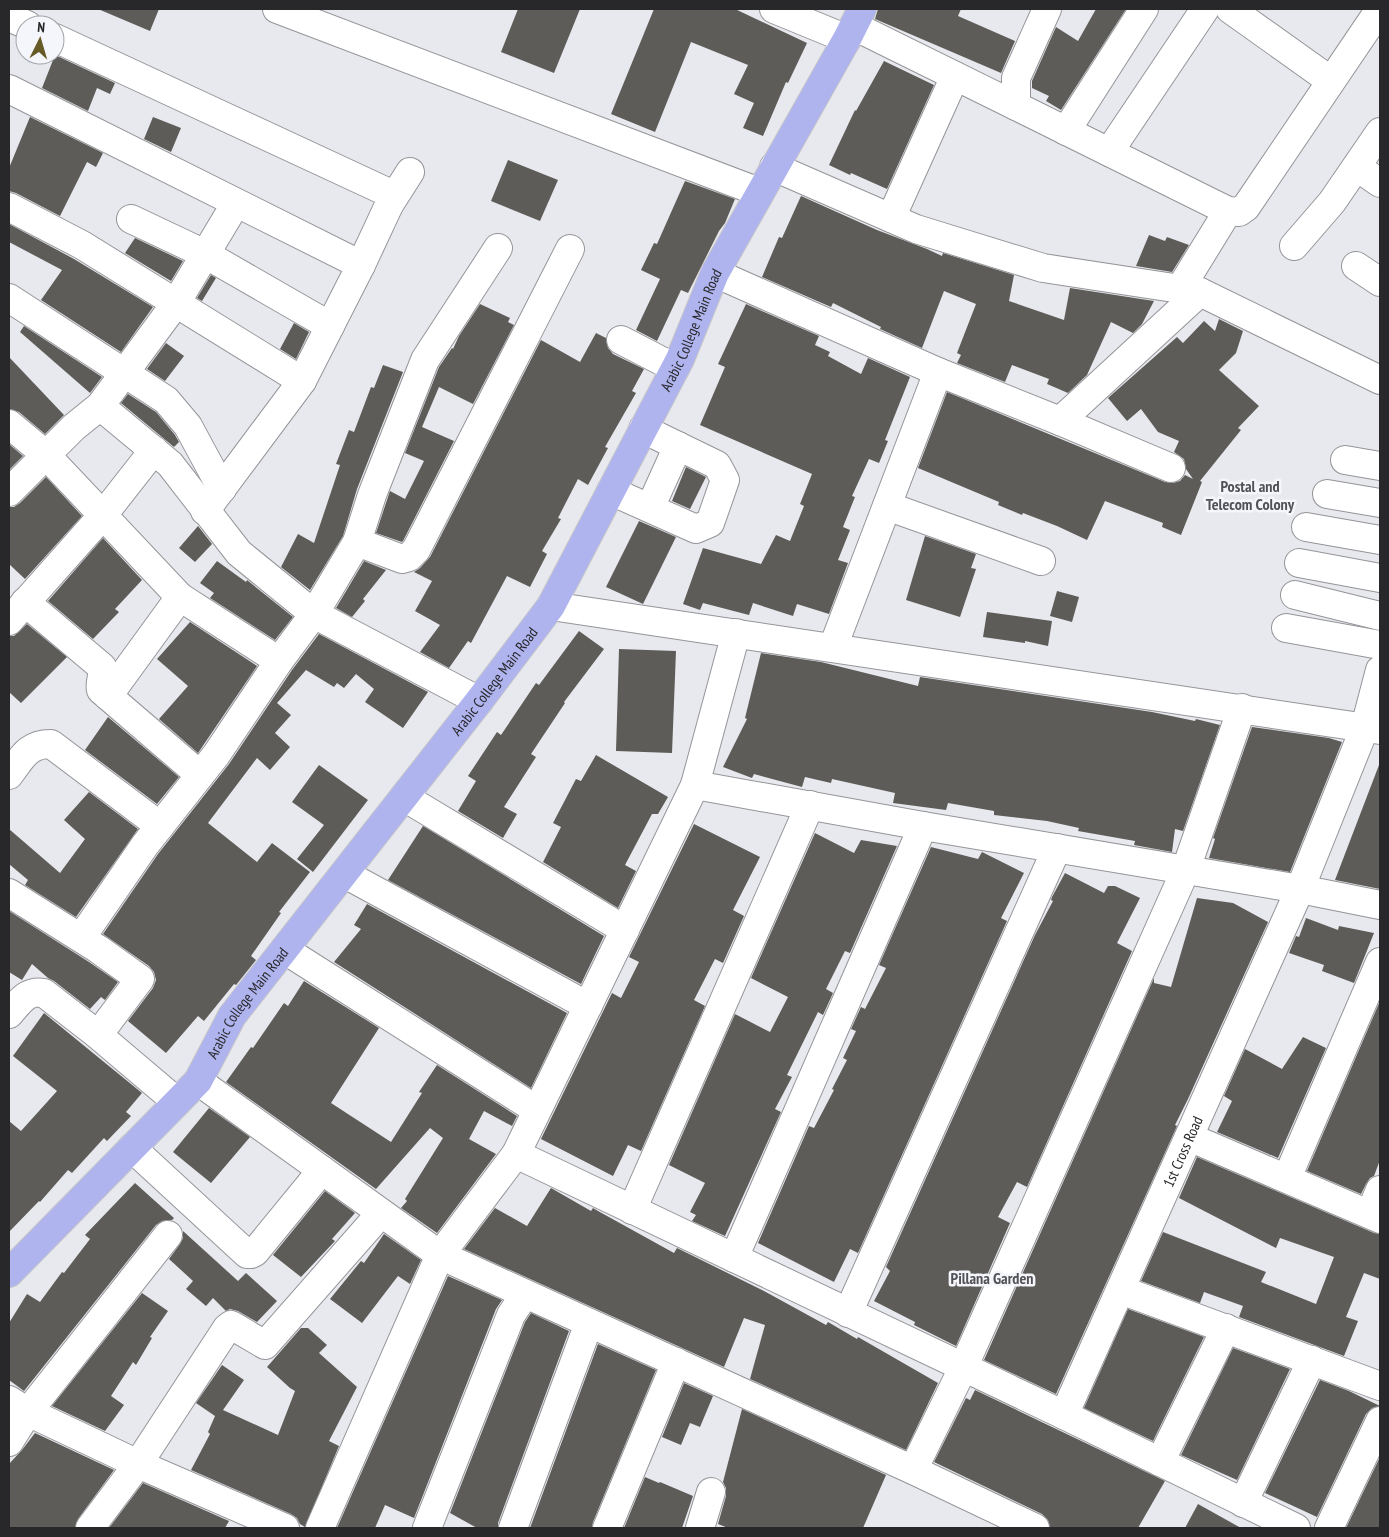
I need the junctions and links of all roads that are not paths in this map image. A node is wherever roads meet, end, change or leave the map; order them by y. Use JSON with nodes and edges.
{"nodes":[{"id":1,"x":277,"y":9,"type":"edge"},
{"id":2,"x":774,"y":9,"type":"edge"},
{"id":3,"x":1047,"y":9,"type":"edge"},
{"id":4,"x":1144,"y":9,"type":"edge"},
{"id":5,"x":1205,"y":9,"type":"edge"},
{"id":6,"x":1230,"y":9,"type":"edge"},
{"id":7,"x":1380,"y":9,"type":"edge"},
{"id":8,"x":854,"y":25,"type":"edge"},
{"id":9,"x":65,"y":43,"type":"edge"},
{"id":10,"x":955,"y":76,"type":"junction"},
{"id":11,"x":1331,"y":81,"type":"junction"},
{"id":12,"x":9,"y":89,"type":"edge"},
{"id":13,"x":1016,"y":106,"type":"junction"},
{"id":14,"x":1066,"y":131,"type":"junction"},
{"id":15,"x":1380,"y":132,"type":"edge"},
{"id":16,"x":1109,"y":152,"type":"junction"},
{"id":17,"x":774,"y":167,"type":"junction"},
{"id":18,"x":1357,"y":167,"type":"junction"},
{"id":19,"x":410,"y":172,"type":"dead end"},
{"id":20,"x":1380,"y":183,"type":"edge"},
{"id":21,"x":759,"y":192,"type":"junction"},
{"id":22,"x":236,"y":203,"type":"junction"},
{"id":23,"x":389,"y":205,"type":"junction"},
{"id":24,"x":9,"y":207,"type":"edge"},
{"id":25,"x":1228,"y":211,"type":"junction"},
{"id":26,"x":891,"y":218,"type":"junction"},
{"id":27,"x":131,"y":219,"type":"dead end"},
{"id":28,"x":1294,"y":246,"type":"dead end"},
{"id":29,"x":498,"y":248,"type":"dead end"},
{"id":30,"x":570,"y":249,"type":"dead end"},
{"id":31,"x":206,"y":254,"type":"junction"},
{"id":32,"x":361,"y":265,"type":"junction"},
{"id":33,"x":1356,"y":266,"type":"dead end"},
{"id":34,"x":715,"y":273,"type":"junction"},
{"id":35,"x":1380,"y":282,"type":"edge"},
{"id":36,"x":1190,"y":290,"type":"junction"},
{"id":37,"x":9,"y":298,"type":"edge"},
{"id":38,"x":176,"y":303,"type":"junction"},
{"id":39,"x":330,"y":326,"type":"junction"},
{"id":40,"x":621,"y":340,"type":"dead end"},
{"id":41,"x":675,"y":368,"type":"junction"},
{"id":42,"x":938,"y":372,"type":"junction"},
{"id":43,"x":124,"y":373,"type":"junction"},
{"id":44,"x":1380,"y":380,"type":"edge"},
{"id":45,"x":302,"y":381,"type":"junction"},
{"id":46,"x":100,"y":406,"type":"junction"},
{"id":47,"x":1060,"y":421,"type":"junction"},
{"id":48,"x":9,"y":424,"type":"edge"},
{"id":49,"x":643,"y":429,"type":"junction"},
{"id":50,"x":678,"y":446,"type":"junction"},
{"id":51,"x":154,"y":450,"type":"junction"},
{"id":52,"x":45,"y":454,"type":"junction"},
{"id":53,"x":1345,"y":460,"type":"dead end"},
{"id":54,"x":1380,"y":466,"type":"edge"},
{"id":55,"x":1171,"y":468,"type":"dead end"},
{"id":56,"x":222,"y":489,"type":"junction"},
{"id":57,"x":611,"y":491,"type":"junction"},
{"id":58,"x":9,"y":492,"type":"edge"},
{"id":59,"x":1327,"y":494,"type":"dead end"},
{"id":60,"x":1380,"y":503,"type":"edge"},
{"id":61,"x":888,"y":506,"type":"junction"},
{"id":62,"x":650,"y":508,"type":"junction"},
{"id":63,"x":205,"y":511,"type":"junction"},
{"id":64,"x":103,"y":515,"type":"junction"},
{"id":65,"x":1306,"y":527,"type":"dead end"},
{"id":66,"x":1380,"y":540,"type":"edge"},
{"id":67,"x":357,"y":542,"type":"junction"},
{"id":68,"x":1041,"y":561,"type":"dead end"},
{"id":69,"x":1299,"y":563,"type":"dead end"},
{"id":70,"x":1380,"y":578,"type":"edge"},
{"id":71,"x":1295,"y":595,"type":"dead end"},
{"id":72,"x":180,"y":597,"type":"junction"},
{"id":73,"x":551,"y":606,"type":"junction"},
{"id":74,"x":17,"y":611,"type":"edge"},
{"id":75,"x":314,"y":614,"type":"junction"},
{"id":76,"x":1380,"y":616,"type":"edge"},
{"id":77,"x":1286,"y":628,"type":"dead end"},
{"id":78,"x":736,"y":633,"type":"junction"},
{"id":79,"x":1380,"y":645,"type":"edge"},
{"id":80,"x":834,"y":647,"type":"junction"},
{"id":81,"x":279,"y":661,"type":"junction"},
{"id":82,"x":1380,"y":670,"type":"edge"},
{"id":83,"x":108,"y":696,"type":"junction"},
{"id":84,"x":479,"y":702,"type":"junction"},
{"id":85,"x":1242,"y":708,"type":"junction"},
{"id":86,"x":1373,"y":728,"type":"edge"},
{"id":87,"x":9,"y":775,"type":"edge"},
{"id":88,"x":200,"y":775,"type":"junction"},
{"id":89,"x":695,"y":785,"type":"junction"},
{"id":90,"x":404,"y":797,"type":"junction"},
{"id":91,"x":810,"y":805,"type":"junction"},
{"id":92,"x":160,"y":826,"type":"junction"},
{"id":93,"x":923,"y":826,"type":"junction"},
{"id":94,"x":1058,"y":848,"type":"junction"},
{"id":95,"x":1186,"y":869,"type":"junction"},
{"id":96,"x":345,"y":874,"type":"junction"},
{"id":97,"x":1300,"y":889,"type":"junction"},
{"id":98,"x":9,"y":893,"type":"edge"},
{"id":99,"x":1380,"y":905,"type":"edge"},
{"id":100,"x":625,"y":930,"type":"junction"},
{"id":101,"x":81,"y":938,"type":"junction"},
{"id":102,"x":285,"y":950,"type":"junction"},
{"id":103,"x":1380,"y":962,"type":"edge"},
{"id":104,"x":588,"y":1006,"type":"junction"},
{"id":105,"x":9,"y":1014,"type":"edge"},
{"id":106,"x":98,"y":1035,"type":"junction"},
{"id":107,"x":198,"y":1081,"type":"junction"},
{"id":108,"x":177,"y":1102,"type":"junction"},
{"id":109,"x":537,"y":1110,"type":"junction"},
{"id":110,"x":1189,"y":1137,"type":"junction"},
{"id":111,"x":132,"y":1148,"type":"junction"},
{"id":112,"x":516,"y":1154,"type":"junction"},
{"id":113,"x":322,"y":1170,"type":"junction"},
{"id":114,"x":1287,"y":1178,"type":"junction"},
{"id":115,"x":1380,"y":1190,"type":"edge"},
{"id":116,"x":632,"y":1210,"type":"junction"},
{"id":117,"x":381,"y":1213,"type":"junction"},
{"id":118,"x":1375,"y":1216,"type":"edge"},
{"id":119,"x":168,"y":1235,"type":"dead end"},
{"id":120,"x":440,"y":1255,"type":"junction"},
{"id":121,"x":734,"y":1258,"type":"junction"},
{"id":122,"x":9,"y":1273,"type":"edge"},
{"id":123,"x":1121,"y":1290,"type":"junction"},
{"id":124,"x":525,"y":1294,"type":"junction"},
{"id":125,"x":848,"y":1313,"type":"junction"},
{"id":126,"x":589,"y":1323,"type":"junction"},
{"id":127,"x":1226,"y":1328,"type":"junction"},
{"id":128,"x":1312,"y":1360,"type":"junction"},
{"id":129,"x":676,"y":1362,"type":"junction"},
{"id":130,"x":963,"y":1368,"type":"junction"},
{"id":131,"x":1380,"y":1386,"type":"edge"},
{"id":132,"x":18,"y":1406,"type":"edge"},
{"id":133,"x":1064,"y":1415,"type":"junction"},
{"id":134,"x":1380,"y":1421,"type":"edge"},
{"id":135,"x":9,"y":1442,"type":"edge"},
{"id":136,"x":1160,"y":1462,"type":"junction"},
{"id":137,"x":138,"y":1464,"type":"junction"},
{"id":138,"x":913,"y":1470,"type":"junction"},
{"id":139,"x":711,"y":1492,"type":"dead end"},
{"id":140,"x":1243,"y":1503,"type":"junction"},
{"id":141,"x":90,"y":1528,"type":"edge"},
{"id":142,"x":285,"y":1528,"type":"edge"},
{"id":143,"x":320,"y":1528,"type":"edge"},
{"id":144,"x":427,"y":1528,"type":"edge"},
{"id":145,"x":513,"y":1528,"type":"edge"},
{"id":146,"x":607,"y":1528,"type":"edge"},
{"id":147,"x":700,"y":1528,"type":"edge"},
{"id":148,"x":1035,"y":1528,"type":"edge"},
{"id":149,"x":1296,"y":1528,"type":"edge"},
{"id":150,"x":1328,"y":1528,"type":"edge"}],
"edges":[{"from":1,"to":21,"type":"street"},
{"from":2,"to":8,"type":"street"},
{"from":3,"to":13,"type":"street"},
{"from":4,"to":14,"type":"street"},
{"from":5,"to":16,"type":"street"},
{"from":6,"to":11,"type":"street"},
{"from":7,"to":11,"type":"street"},
{"from":8,"to":10,"type":"street"},
{"from":8,"to":17,"type":"main road","name":"Arabic College Main Road"},
{"from":9,"to":23,"type":"street"},
{"from":10,"to":13,"type":"street"},
{"from":10,"to":26,"type":"street"},
{"from":11,"to":25,"type":"street"},
{"from":12,"to":22,"type":"street"},
{"from":13,"to":14,"type":"street"},
{"from":14,"to":16,"type":"street"},
{"from":15,"to":18,"type":"street"},
{"from":16,"to":25,"type":"street"},
{"from":17,"to":21,"type":"main road","name":"Arabic College Main Road"},
{"from":17,"to":26,"type":"street"},
{"from":18,"to":20,"type":"street"},
{"from":18,"to":28,"type":"street"},
{"from":19,"to":23,"type":"street"},
{"from":21,"to":34,"type":"main road","name":"Arabic College Main Road"},
{"from":22,"to":31,"type":"street"},
{"from":22,"to":32,"type":"street"},
{"from":23,"to":32,"type":"street"},
{"from":24,"to":38,"type":"street"},
{"from":25,"to":36,"type":"street"},
{"from":26,"to":36,"type":"street"},
{"from":27,"to":31,"type":"street"},
{"from":29,"to":67,"type":"street"},
{"from":30,"to":67,"type":"street"},
{"from":31,"to":38,"type":"street"},
{"from":31,"to":39,"type":"street"},
{"from":32,"to":39,"type":"street"},
{"from":33,"to":35,"type":"street"},
{"from":34,"to":41,"type":"main road","name":"Arabic College Main Road"},
{"from":34,"to":42,"type":"street"},
{"from":36,"to":44,"type":"street"},
{"from":36,"to":47,"type":"street"},
{"from":37,"to":43,"type":"street"},
{"from":38,"to":43,"type":"street"},
{"from":38,"to":45,"type":"street"},
{"from":39,"to":45,"type":"street"},
{"from":40,"to":41,"type":"street"},
{"from":41,"to":49,"type":"main road","name":"Arabic College Main Road"},
{"from":42,"to":47,"type":"street"},
{"from":42,"to":61,"type":"street"},
{"from":43,"to":46,"type":"street"},
{"from":43,"to":56,"type":"street"},
{"from":45,"to":56,"type":"street"},
{"from":46,"to":51,"type":"street"},
{"from":46,"to":52,"type":"street"},
{"from":47,"to":55,"type":"street"},
{"from":48,"to":52,"type":"street"},
{"from":49,"to":50,"type":"street"},
{"from":49,"to":57,"type":"main road","name":"Arabic College Main Road"},
{"from":50,"to":62,"type":"street"},
{"from":50,"to":62,"type":"street"},
{"from":51,"to":63,"type":"street"},
{"from":51,"to":64,"type":"street"},
{"from":52,"to":58,"type":"street"},
{"from":52,"to":64,"type":"street"},
{"from":53,"to":54,"type":"street"},
{"from":56,"to":63,"type":"street"},
{"from":57,"to":62,"type":"street"},
{"from":57,"to":73,"type":"main road","name":"Arabic College Main Road"},
{"from":59,"to":60,"type":"street"},
{"from":61,"to":68,"type":"street"},
{"from":61,"to":80,"type":"street"},
{"from":63,"to":75,"type":"street"},
{"from":64,"to":72,"type":"street"},
{"from":64,"to":74,"type":"street"},
{"from":65,"to":66,"type":"street"},
{"from":67,"to":75,"type":"street"},
{"from":69,"to":70,"type":"street"},
{"from":71,"to":76,"type":"street"},
{"from":72,"to":81,"type":"street"},
{"from":72,"to":83,"type":"street"},
{"from":73,"to":78,"type":"street"},
{"from":73,"to":84,"type":"main road","name":"Arabic College Main Road"},
{"from":74,"to":83,"type":"street"},
{"from":75,"to":81,"type":"street"},
{"from":75,"to":84,"type":"street"},
{"from":77,"to":79,"type":"street"},
{"from":78,"to":80,"type":"street"},
{"from":78,"to":89,"type":"street"},
{"from":80,"to":85,"type":"street"},
{"from":81,"to":88,"type":"street"},
{"from":82,"to":86,"type":"street","name":"1st Cross Road"},
{"from":83,"to":88,"type":"street"},
{"from":84,"to":90,"type":"main road","name":"Arabic College Main Road"},
{"from":85,"to":86,"type":"street"},
{"from":85,"to":95,"type":"street"},
{"from":86,"to":97,"type":"street","name":"1st Cross Road"},
{"from":87,"to":92,"type":"street"},
{"from":88,"to":92,"type":"street"},
{"from":89,"to":91,"type":"street"},
{"from":89,"to":100,"type":"street"},
{"from":90,"to":96,"type":"main road","name":"Arabic College Main Road"},
{"from":90,"to":100,"type":"street"},
{"from":91,"to":93,"type":"street"},
{"from":91,"to":116,"type":"street"},
{"from":92,"to":101,"type":"street"},
{"from":93,"to":94,"type":"street"},
{"from":93,"to":121,"type":"street"},
{"from":94,"to":95,"type":"street"},
{"from":94,"to":125,"type":"street"},
{"from":95,"to":97,"type":"street"},
{"from":95,"to":130,"type":"street"},
{"from":96,"to":102,"type":"main road","name":"Arabic College Main Road"},
{"from":96,"to":104,"type":"street"},
{"from":97,"to":99,"type":"street"},
{"from":97,"to":110,"type":"street","name":"1st Cross Road"},
{"from":98,"to":101,"type":"street"},
{"from":100,"to":104,"type":"street"},
{"from":101,"to":106,"type":"street"},
{"from":102,"to":107,"type":"main road","name":"Arabic College Main Road"},
{"from":102,"to":109,"type":"street"},
{"from":103,"to":114,"type":"street"},
{"from":104,"to":109,"type":"street"},
{"from":105,"to":106,"type":"street"},
{"from":106,"to":108,"type":"street"},
{"from":107,"to":108,"type":"main road","name":"Arabic College Main Road"},
{"from":107,"to":113,"type":"street"},
{"from":108,"to":111,"type":"main road","name":"Arabic College Main Road"},
{"from":109,"to":112,"type":"street"},
{"from":110,"to":114,"type":"street"},
{"from":110,"to":123,"type":"street","name":"1st Cross Road"},
{"from":111,"to":113,"type":"street"},
{"from":111,"to":122,"type":"main road","name":"Arabic College Main Road"},
{"from":112,"to":116,"type":"street"},
{"from":112,"to":120,"type":"street"},
{"from":113,"to":117,"type":"street"},
{"from":114,"to":118,"type":"street"},
{"from":115,"to":118,"type":"street"},
{"from":116,"to":121,"type":"street"},
{"from":117,"to":120,"type":"street"},
{"from":117,"to":137,"type":"street"},
{"from":119,"to":132,"type":"street"},
{"from":120,"to":124,"type":"street"},
{"from":120,"to":143,"type":"street"},
{"from":121,"to":125,"type":"street"},
{"from":123,"to":127,"type":"street"},
{"from":123,"to":133,"type":"street","name":"1st Cross Road"},
{"from":124,"to":126,"type":"street"},
{"from":124,"to":144,"type":"street"},
{"from":125,"to":130,"type":"street"},
{"from":126,"to":129,"type":"street"},
{"from":126,"to":145,"type":"street"},
{"from":127,"to":128,"type":"street"},
{"from":127,"to":136,"type":"street"},
{"from":128,"to":131,"type":"street"},
{"from":128,"to":140,"type":"street"},
{"from":129,"to":138,"type":"street"},
{"from":129,"to":146,"type":"street"},
{"from":130,"to":133,"type":"street"},
{"from":130,"to":138,"type":"street"},
{"from":132,"to":135,"type":"street"},
{"from":132,"to":137,"type":"street"},
{"from":133,"to":136,"type":"street"},
{"from":134,"to":150,"type":"street"},
{"from":136,"to":140,"type":"street"},
{"from":137,"to":141,"type":"street"},
{"from":137,"to":142,"type":"street"},
{"from":138,"to":148,"type":"street"},
{"from":139,"to":147,"type":"street"},
{"from":140,"to":149,"type":"street"}]}
